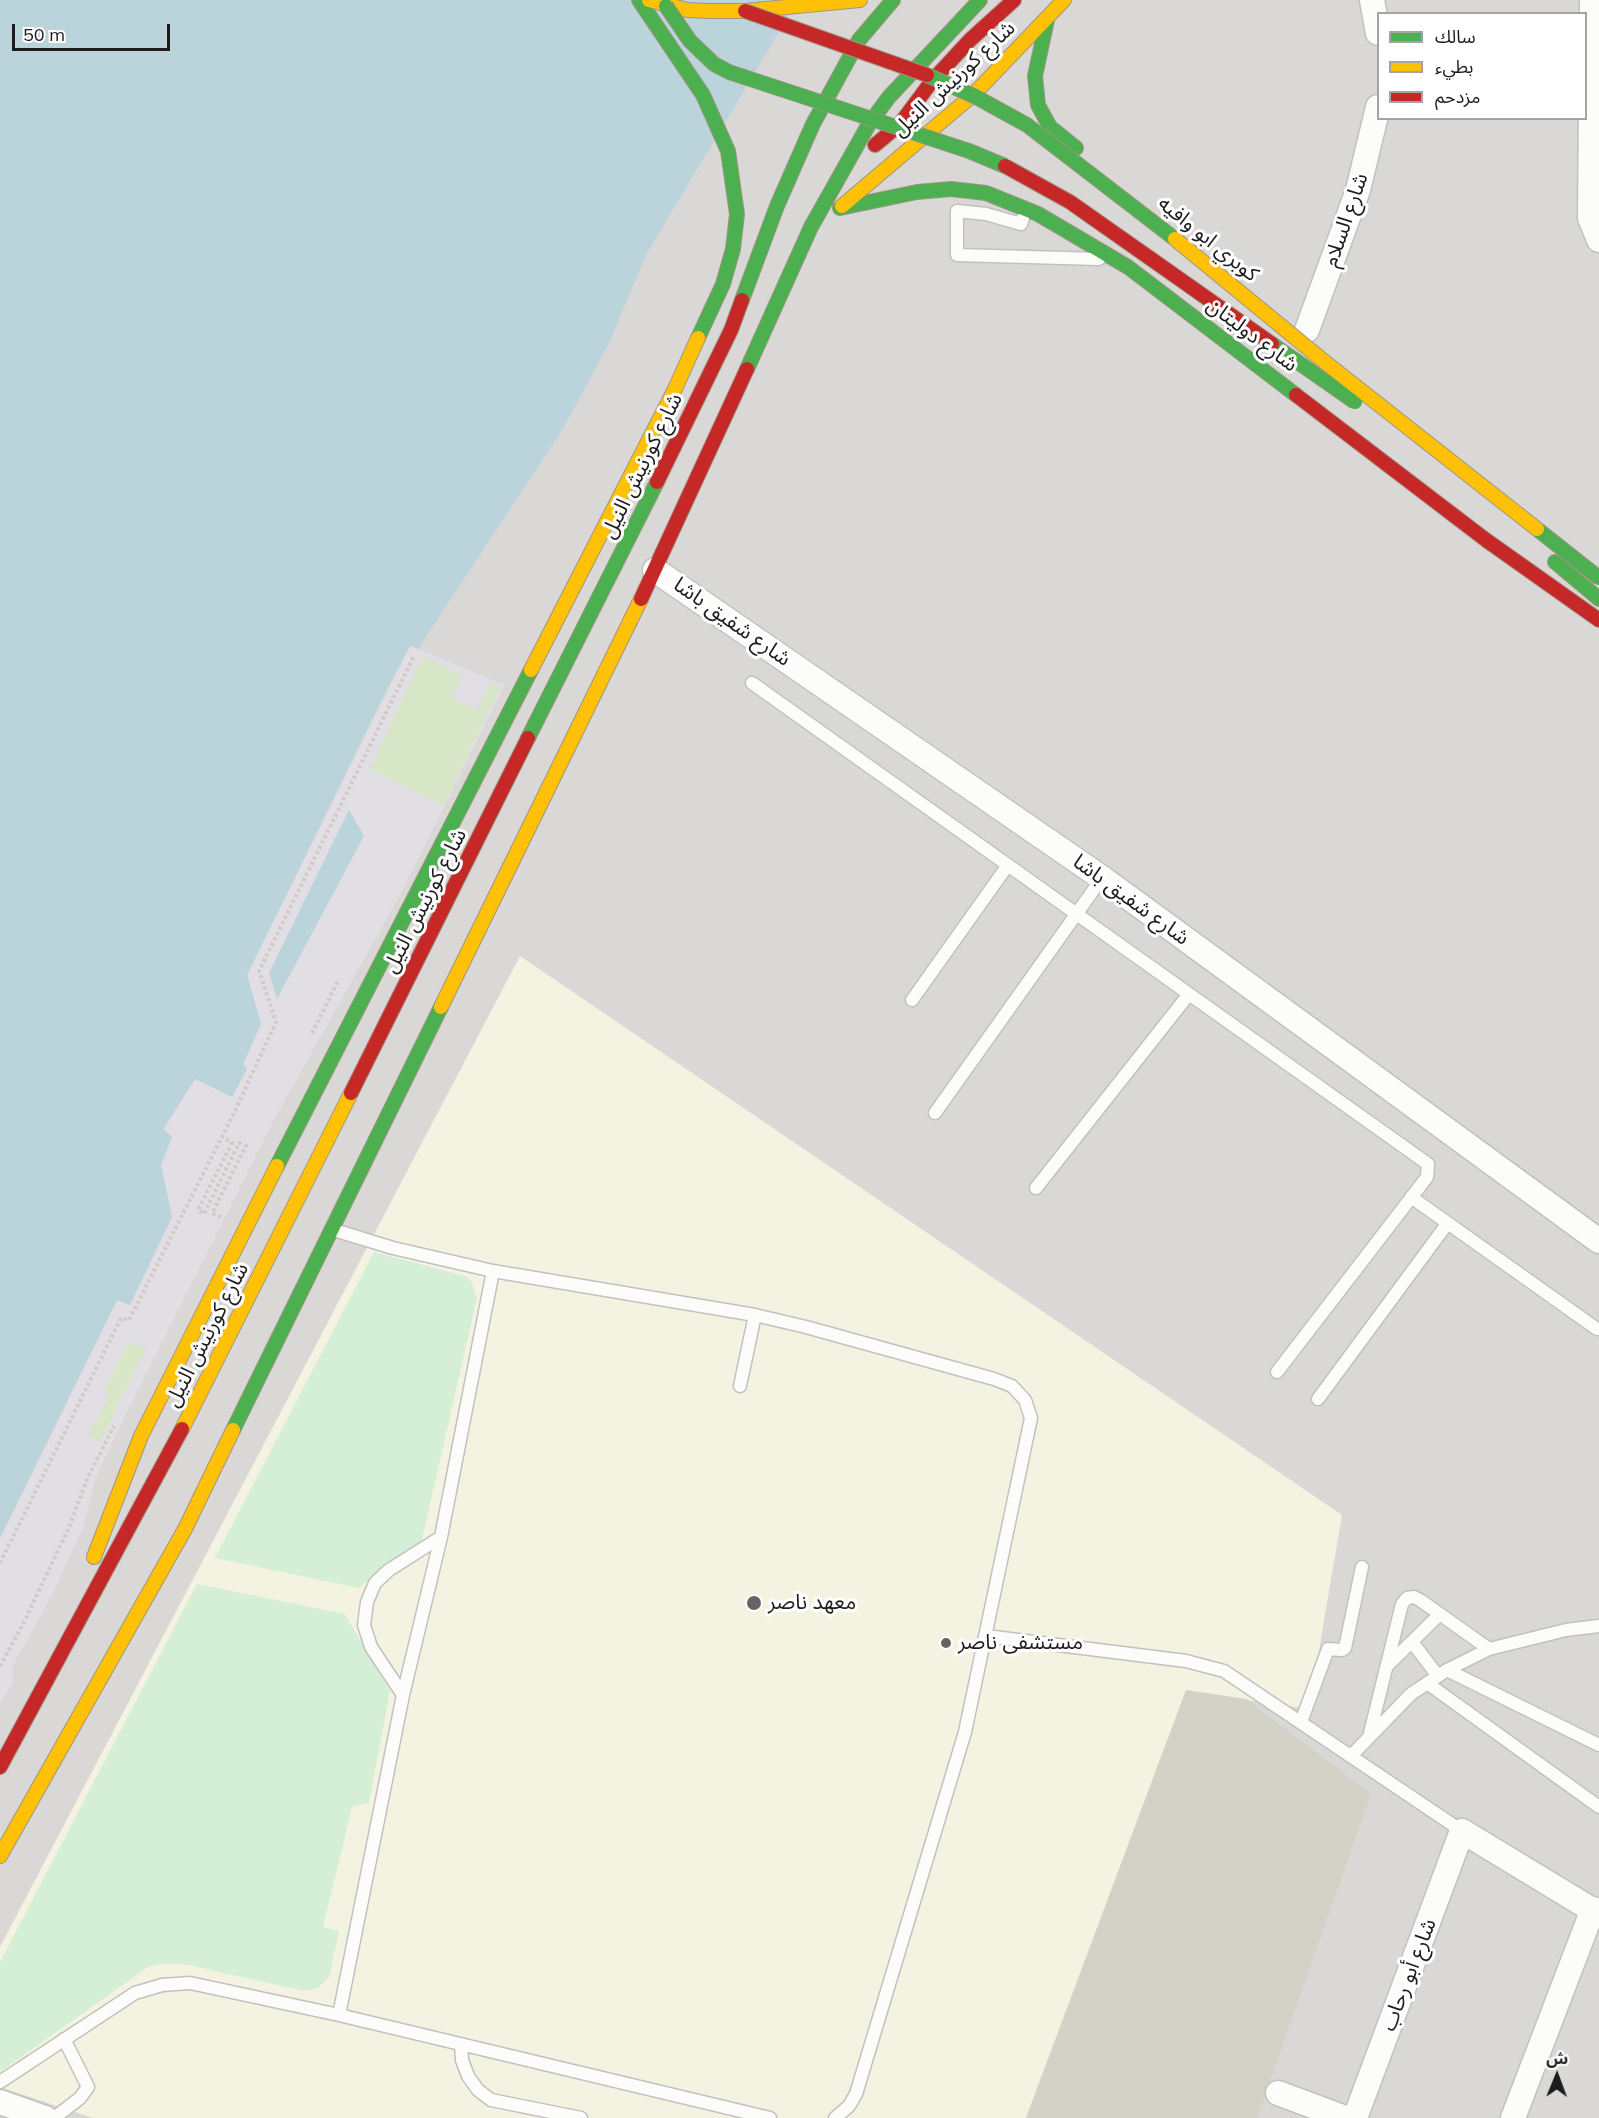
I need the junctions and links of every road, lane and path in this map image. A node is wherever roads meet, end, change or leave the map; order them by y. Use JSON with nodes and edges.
{"nodes":[{"id":1,"x":639,"y":0,"type":"edge"},
{"id":2,"x":649,"y":0,"type":"edge"},
{"id":3,"x":860,"y":0,"type":"edge"},
{"id":4,"x":878,"y":0,"type":"edge"},
{"id":5,"x":893,"y":0,"type":"edge"},
{"id":6,"x":980,"y":0,"type":"edge"},
{"id":7,"x":1014,"y":0,"type":"edge"},
{"id":8,"x":1064,"y":0,"type":"edge"},
{"id":9,"x":1372,"y":0,"type":"edge"},
{"id":10,"x":1592,"y":0,"type":"edge"},
{"id":11,"x":747,"y":5,"type":"edge"},
{"id":12,"x":666,"y":6,"type":"junction"},
{"id":13,"x":1047,"y":20,"type":"junction"},
{"id":14,"x":1377,"y":28,"type":"edge"},
{"id":15,"x":859,"y":40,"type":"junction"},
{"id":16,"x":1592,"y":69,"type":"edge"},
{"id":17,"x":1377,"y":111,"type":"edge"},
{"id":18,"x":849,"y":157,"type":"junction"},
{"id":19,"x":840,"y":208,"type":"junction"},
{"id":20,"x":1026,"y":208,"type":"junction"},
{"id":21,"x":811,"y":227,"type":"junction"},
{"id":22,"x":1599,"y":240,"type":"edge"},
{"id":23,"x":1110,"y":256,"type":"junction"},
{"id":24,"x":1306,"y":330,"type":"junction"},
{"id":25,"x":1410,"y":411,"type":"dead end"},
{"id":26,"x":656,"y":570,"type":"junction"},
{"id":27,"x":1599,"y":578,"type":"edge"},
{"id":28,"x":1599,"y":599,"type":"edge"},
{"id":29,"x":1599,"y":620,"type":"edge"},
{"id":30,"x":414,"y":656,"type":"dead end"},
{"id":31,"x":752,"y":683,"type":"dead end"},
{"id":32,"x":1008,"y":865,"type":"junction"},
{"id":33,"x":1102,"y":878,"type":"junction"},
{"id":34,"x":1076,"y":914,"type":"junction"},
{"id":35,"x":1189,"y":994,"type":"junction"},
{"id":36,"x":912,"y":1000,"type":"dead end"},
{"id":37,"x":935,"y":1113,"type":"dead end"},
{"id":38,"x":223,"y":1137,"type":"junction"},
{"id":39,"x":1036,"y":1188,"type":"dead end"},
{"id":40,"x":1411,"y":1197,"type":"junction"},
{"id":41,"x":220,"y":1217,"type":"dead end"},
{"id":42,"x":1447,"y":1224,"type":"junction"},
{"id":43,"x":332,"y":1230,"type":"junction"},
{"id":44,"x":1599,"y":1241,"type":"edge"},
{"id":45,"x":493,"y":1271,"type":"junction"},
{"id":46,"x":754,"y":1315,"type":"junction"},
{"id":47,"x":1597,"y":1329,"type":"dead end"},
{"id":48,"x":1277,"y":1372,"type":"dead end"},
{"id":49,"x":740,"y":1386,"type":"dead end"},
{"id":50,"x":1318,"y":1399,"type":"dead end"},
{"id":51,"x":192,"y":1410,"type":"junction"},
{"id":52,"x":232,"y":1435,"type":"junction"},
{"id":53,"x":142,"y":1505,"type":"junction"},
{"id":54,"x":185,"y":1529,"type":"junction"},
{"id":55,"x":441,"y":1537,"type":"junction"},
{"id":56,"x":0,"y":1563,"type":"edge"},
{"id":57,"x":1362,"y":1567,"type":"dead end"},
{"id":58,"x":1440,"y":1614,"type":"junction"},
{"id":59,"x":1599,"y":1626,"type":"edge"},
{"id":60,"x":986,"y":1636,"type":"junction"},
{"id":61,"x":1412,"y":1642,"type":"junction"},
{"id":62,"x":65,"y":1645,"type":"junction"},
{"id":63,"x":1489,"y":1649,"type":"junction"},
{"id":64,"x":1387,"y":1666,"type":"junction"},
{"id":65,"x":1442,"y":1673,"type":"junction"},
{"id":66,"x":1426,"y":1683,"type":"junction"},
{"id":67,"x":403,"y":1695,"type":"junction"},
{"id":68,"x":1301,"y":1722,"type":"junction"},
{"id":69,"x":1370,"y":1733,"type":"junction"},
{"id":70,"x":1599,"y":1745,"type":"edge"},
{"id":71,"x":1351,"y":1756,"type":"junction"},
{"id":72,"x":0,"y":1767,"type":"edge"},
{"id":73,"x":1599,"y":1807,"type":"edge"},
{"id":74,"x":1462,"y":1832,"type":"junction"},
{"id":75,"x":0,"y":1856,"type":"edge"},
{"id":76,"x":1596,"y":1912,"type":"edge"},
{"id":77,"x":339,"y":2015,"type":"junction"},
{"id":78,"x":64,"y":2039,"type":"junction"},
{"id":79,"x":461,"y":2044,"type":"junction"},
{"id":80,"x":0,"y":2082,"type":"edge"},
{"id":81,"x":1278,"y":2093,"type":"dead end"},
{"id":82,"x":0,"y":2102,"type":"edge"},
{"id":83,"x":849,"y":2112,"type":"edge"},
{"id":84,"x":45,"y":2118,"type":"edge"},
{"id":85,"x":54,"y":2118,"type":"edge"},
{"id":86,"x":581,"y":2118,"type":"edge"},
{"id":87,"x":770,"y":2118,"type":"edge"},
{"id":88,"x":835,"y":2118,"type":"edge"},
{"id":89,"x":1345,"y":2118,"type":"edge"},
{"id":90,"x":1355,"y":2118,"type":"edge"},
{"id":91,"x":1513,"y":2118,"type":"edge"}],
"edges":[{"from":1,"to":62,"type":"main road"},
{"from":2,"to":12,"type":"main road"},
{"from":3,"to":11,"type":"main road"},
{"from":4,"to":15,"type":"main road","name":"شارع كورنيش النيل"},
{"from":5,"to":15,"type":"main road","name":"شارع كورنيش النيل"},
{"from":6,"to":18,"type":"main road","name":"شارع كورنيش النيل"},
{"from":7,"to":18,"type":"main road"},
{"from":8,"to":13,"type":"main road","name":"شارع كورنيش النيل"},
{"from":9,"to":14,"type":"street"},
{"from":10,"to":16,"type":"street"},
{"from":11,"to":12,"type":"main road"},
{"from":11,"to":27,"type":"main road","name":"كوبري ابو وافيه","bridge":true},
{"from":12,"to":28,"type":"main road","bridge":true},
{"from":13,"to":19,"type":"main road","name":"شارع كورنيش النيل"},
{"from":13,"to":24,"type":"main road","name":"شارع دوليتان"},
{"from":15,"to":51,"type":"main road","name":"شارع كورنيش النيل"},
{"from":16,"to":22,"type":"street"},
{"from":17,"to":24,"type":"street","name":"شارع السلام"},
{"from":18,"to":21,"type":"main road","name":"شارع كورنيش النيل"},
{"from":19,"to":20,"type":"main road","name":"شارع دوليتان"},
{"from":19,"to":21,"type":"main road","name":"شارع كورنيش النيل"},
{"from":20,"to":23,"type":"main road","name":"شارع دوليتان"},
{"from":20,"to":23,"type":"lane"},
{"from":21,"to":26,"type":"main road","name":"شارع كورنيش النيل"},
{"from":23,"to":29,"type":"main road","name":"شارع دوليتان"},
{"from":24,"to":25,"type":"main road","name":"شارع دوليتان"},
{"from":26,"to":33,"type":"street","name":"شارع شفيق باشا"},
{"from":26,"to":43,"type":"main road","name":"شارع كورنيش النيل"},
{"from":30,"to":38,"type":"path"},
{"from":31,"to":32,"type":"lane"},
{"from":32,"to":34,"type":"lane"},
{"from":32,"to":36,"type":"lane"},
{"from":33,"to":34,"type":"lane"},
{"from":33,"to":44,"type":"street","name":"شارع شفيق باشا"},
{"from":34,"to":35,"type":"lane"},
{"from":34,"to":37,"type":"lane"},
{"from":35,"to":39,"type":"lane"},
{"from":35,"to":40,"type":"lane"},
{"from":38,"to":41,"type":"path"},
{"from":38,"to":56,"type":"path"},
{"from":40,"to":42,"type":"lane"},
{"from":40,"to":48,"type":"lane"},
{"from":42,"to":47,"type":"lane"},
{"from":42,"to":50,"type":"lane"},
{"from":43,"to":45,"type":"lane"},
{"from":43,"to":52,"type":"main road","name":"شارع كورنيش النيل"},
{"from":45,"to":46,"type":"lane"},
{"from":45,"to":55,"type":"lane"},
{"from":46,"to":49,"type":"lane"},
{"from":46,"to":60,"type":"lane"},
{"from":51,"to":52,"type":"main road"},
{"from":51,"to":53,"type":"main road","name":"شارع كورنيش النيل"},
{"from":52,"to":54,"type":"main road","name":"شارع كورنيش النيل"},
{"from":53,"to":54,"type":"main road"},
{"from":53,"to":62,"type":"main road","name":"شارع كورنيش النيل"},
{"from":54,"to":75,"type":"main road","name":"شارع كورنيش النيل"},
{"from":55,"to":67,"type":"lane"},
{"from":55,"to":67,"type":"lane"},
{"from":57,"to":68,"type":"lane"},
{"from":58,"to":61,"type":"lane"},
{"from":58,"to":63,"type":"lane"},
{"from":58,"to":64,"type":"lane"},
{"from":59,"to":63,"type":"lane"},
{"from":60,"to":68,"type":"lane"},
{"from":60,"to":83,"type":"lane"},
{"from":61,"to":64,"type":"lane"},
{"from":61,"to":65,"type":"lane"},
{"from":62,"to":72,"type":"main road","name":"شارع كورنيش النيل"},
{"from":63,"to":65,"type":"lane"},
{"from":64,"to":69,"type":"lane"},
{"from":65,"to":66,"type":"lane"},
{"from":65,"to":70,"type":"lane"},
{"from":66,"to":69,"type":"lane"},
{"from":66,"to":73,"type":"lane"},
{"from":67,"to":77,"type":"lane"},
{"from":68,"to":71,"type":"lane"},
{"from":69,"to":71,"type":"lane"},
{"from":71,"to":74,"type":"lane"},
{"from":74,"to":76,"type":"street"},
{"from":74,"to":90,"type":"street","name":"شارع أبو رحاب"},
{"from":76,"to":91,"type":"street"},
{"from":77,"to":78,"type":"lane"},
{"from":77,"to":79,"type":"lane"},
{"from":78,"to":80,"type":"lane"},
{"from":78,"to":85,"type":"lane"},
{"from":79,"to":86,"type":"lane"},
{"from":79,"to":87,"type":"lane"},
{"from":81,"to":89,"type":"street"},
{"from":82,"to":84,"type":"street"},
{"from":83,"to":88,"type":"lane"}]}
